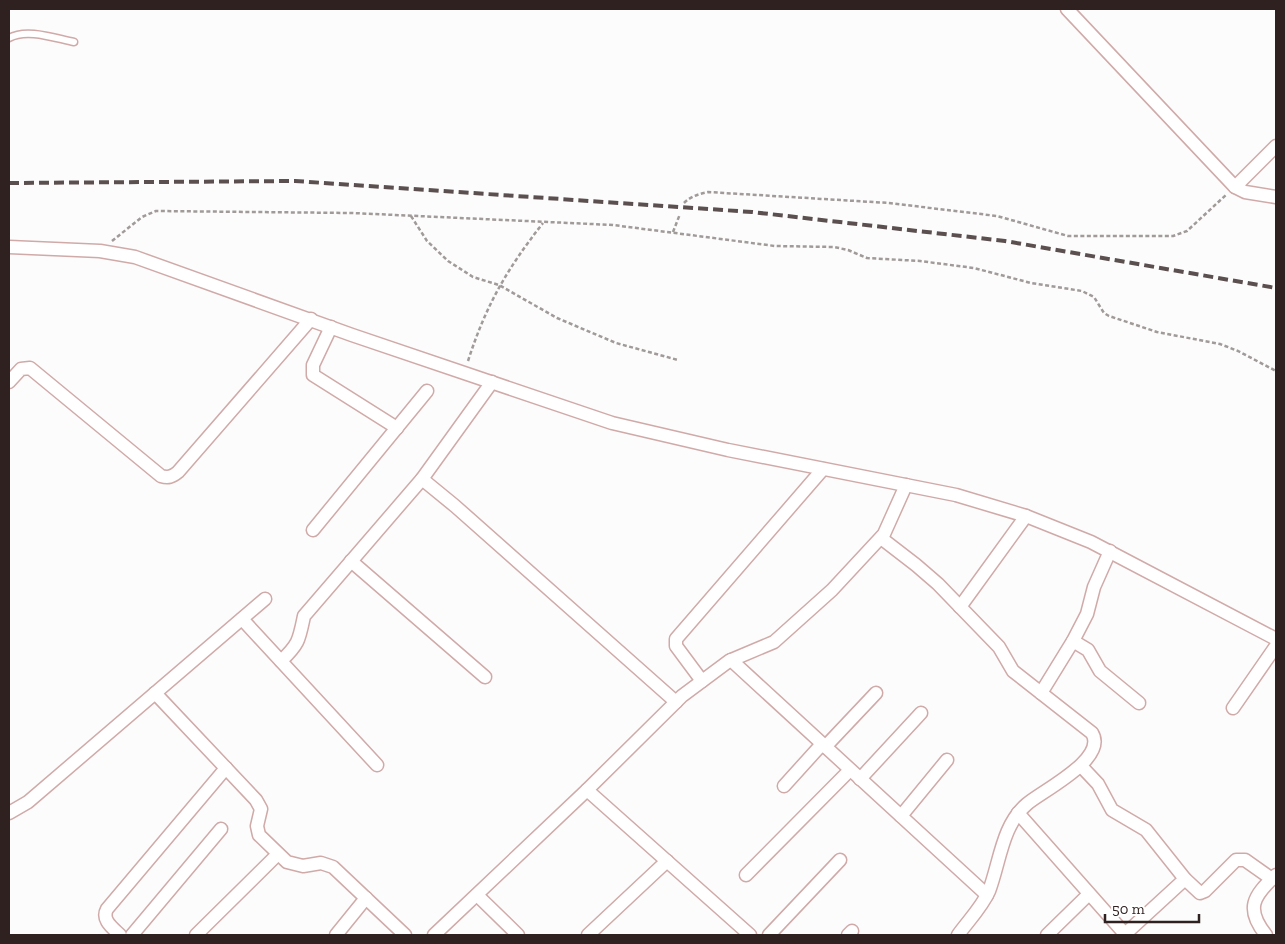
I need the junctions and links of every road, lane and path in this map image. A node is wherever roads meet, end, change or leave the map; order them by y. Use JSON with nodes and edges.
{"nodes":[{"id":1,"x":1067,"y":9,"type":"edge"},
{"id":2,"x":9,"y":38,"type":"edge"},
{"id":3,"x":74,"y":42,"type":"dead end"},
{"id":4,"x":1276,"y":146,"type":"edge"},
{"id":5,"x":1235,"y":187,"type":"junction"},
{"id":6,"x":1276,"y":197,"type":"edge"},
{"id":7,"x":684,"y":203,"type":"dead end"},
{"id":8,"x":680,"y":214,"type":"dead end"},
{"id":9,"x":411,"y":216,"type":"junction"},
{"id":10,"x":543,"y":222,"type":"junction"},
{"id":11,"x":673,"y":232,"type":"junction"},
{"id":12,"x":9,"y":247,"type":"edge"},
{"id":13,"x":100,"y":251,"type":"junction"},
{"id":14,"x":499,"y":285,"type":"junction"},
{"id":15,"x":310,"y":319,"type":"junction"},
{"id":16,"x":331,"y":327,"type":"junction"},
{"id":17,"x":678,"y":360,"type":"dead end"},
{"id":18,"x":1276,"y":371,"type":"edge"},
{"id":19,"x":465,"y":372,"type":"junction"},
{"id":20,"x":9,"y":382,"type":"edge"},
{"id":21,"x":492,"y":382,"type":"junction"},
{"id":22,"x":427,"y":391,"type":"dead end"},
{"id":23,"x":397,"y":428,"type":"junction"},
{"id":24,"x":823,"y":469,"type":"junction"},
{"id":25,"x":422,"y":479,"type":"junction"},
{"id":26,"x":906,"y":485,"type":"junction"},
{"id":27,"x":1026,"y":516,"type":"junction"},
{"id":28,"x":313,"y":530,"type":"dead end"},
{"id":29,"x":881,"y":538,"type":"junction"},
{"id":30,"x":1110,"y":552,"type":"junction"},
{"id":31,"x":351,"y":561,"type":"junction"},
{"id":32,"x":265,"y":599,"type":"dead end"},
{"id":33,"x":960,"y":607,"type":"junction"},
{"id":34,"x":242,"y":619,"type":"junction"},
{"id":35,"x":1276,"y":639,"type":"edge"},
{"id":36,"x":1073,"y":641,"type":"junction"},
{"id":37,"x":1276,"y":646,"type":"edge"},
{"id":38,"x":731,"y":660,"type":"junction"},
{"id":39,"x":281,"y":661,"type":"junction"},
{"id":40,"x":485,"y":677,"type":"dead end"},
{"id":41,"x":702,"y":681,"type":"junction"},
{"id":42,"x":155,"y":693,"type":"junction"},
{"id":43,"x":876,"y":693,"type":"dead end"},
{"id":44,"x":1041,"y":693,"type":"junction"},
{"id":45,"x":676,"y":702,"type":"junction"},
{"id":46,"x":1139,"y":702,"type":"dead end"},
{"id":47,"x":1233,"y":708,"type":"dead end"},
{"id":48,"x":921,"y":713,"type":"dead end"},
{"id":49,"x":824,"y":746,"type":"junction"},
{"id":50,"x":947,"y":760,"type":"dead end"},
{"id":51,"x":377,"y":765,"type":"dead end"},
{"id":52,"x":1082,"y":766,"type":"junction"},
{"id":53,"x":226,"y":768,"type":"junction"},
{"id":54,"x":850,"y":770,"type":"junction"},
{"id":55,"x":860,"y":779,"type":"junction"},
{"id":56,"x":784,"y":786,"type":"dead end"},
{"id":57,"x":587,"y":790,"type":"junction"},
{"id":58,"x":9,"y":813,"type":"edge"},
{"id":59,"x":1018,"y":813,"type":"junction"},
{"id":60,"x":901,"y":816,"type":"junction"},
{"id":61,"x":221,"y":829,"type":"dead end"},
{"id":62,"x":278,"y":854,"type":"junction"},
{"id":63,"x":667,"y":860,"type":"junction"},
{"id":64,"x":840,"y":860,"type":"dead end"},
{"id":65,"x":746,"y":875,"type":"dead end"},
{"id":66,"x":1274,"y":877,"type":"edge"},
{"id":67,"x":1184,"y":879,"type":"junction"},
{"id":68,"x":1089,"y":894,"type":"junction"},
{"id":69,"x":477,"y":895,"type":"junction"},
{"id":70,"x":987,"y":895,"type":"junction"},
{"id":71,"x":366,"y":898,"type":"junction"},
{"id":72,"x":120,"y":935,"type":"edge"},
{"id":73,"x":132,"y":935,"type":"edge"},
{"id":74,"x":196,"y":935,"type":"edge"},
{"id":75,"x":336,"y":935,"type":"edge"},
{"id":76,"x":405,"y":935,"type":"edge"},
{"id":77,"x":434,"y":935,"type":"edge"},
{"id":78,"x":517,"y":935,"type":"edge"},
{"id":79,"x":588,"y":935,"type":"edge"},
{"id":80,"x":750,"y":935,"type":"edge"},
{"id":81,"x":768,"y":935,"type":"edge"},
{"id":82,"x":958,"y":935,"type":"edge"},
{"id":83,"x":1047,"y":935,"type":"edge"},
{"id":84,"x":1125,"y":935,"type":"edge"},
{"id":85,"x":1266,"y":935,"type":"edge"}],
"edges":[{"from":1,"to":5,"type":"street"},
{"from":2,"to":3,"type":"lane"},
{"from":4,"to":5,"type":"street"},
{"from":5,"to":6,"type":"street"},
{"from":5,"to":7,"type":"path"},
{"from":8,"to":11,"type":"path"},
{"from":9,"to":10,"type":"path"},
{"from":9,"to":13,"type":"path"},
{"from":9,"to":14,"type":"path"},
{"from":10,"to":11,"type":"path"},
{"from":10,"to":14,"type":"path"},
{"from":11,"to":18,"type":"path"},
{"from":12,"to":13,"type":"street"},
{"from":13,"to":15,"type":"street"},
{"from":14,"to":17,"type":"path"},
{"from":14,"to":19,"type":"path"},
{"from":15,"to":16,"type":"street"},
{"from":15,"to":20,"type":"street"},
{"from":16,"to":19,"type":"street"},
{"from":16,"to":23,"type":"street"},
{"from":19,"to":21,"type":"street"},
{"from":21,"to":24,"type":"street"},
{"from":21,"to":25,"type":"street"},
{"from":22,"to":23,"type":"street"},
{"from":23,"to":28,"type":"street"},
{"from":24,"to":26,"type":"street"},
{"from":24,"to":41,"type":"street"},
{"from":25,"to":31,"type":"street"},
{"from":25,"to":45,"type":"street"},
{"from":26,"to":27,"type":"street"},
{"from":26,"to":29,"type":"street"},
{"from":27,"to":30,"type":"street"},
{"from":27,"to":33,"type":"street"},
{"from":29,"to":33,"type":"street"},
{"from":29,"to":38,"type":"street"},
{"from":30,"to":35,"type":"street"},
{"from":30,"to":36,"type":"street"},
{"from":31,"to":39,"type":"street"},
{"from":31,"to":40,"type":"street"},
{"from":32,"to":34,"type":"street"},
{"from":33,"to":44,"type":"street"},
{"from":34,"to":39,"type":"street"},
{"from":34,"to":42,"type":"street"},
{"from":36,"to":44,"type":"street"},
{"from":36,"to":46,"type":"street"},
{"from":37,"to":47,"type":"street"},
{"from":38,"to":41,"type":"street"},
{"from":38,"to":49,"type":"street"},
{"from":39,"to":51,"type":"street"},
{"from":41,"to":45,"type":"street"},
{"from":42,"to":53,"type":"street"},
{"from":42,"to":58,"type":"street"},
{"from":43,"to":49,"type":"street"},
{"from":44,"to":52,"type":"street"},
{"from":45,"to":57,"type":"street"},
{"from":48,"to":55,"type":"street"},
{"from":49,"to":54,"type":"street"},
{"from":49,"to":56,"type":"street"},
{"from":50,"to":60,"type":"street"},
{"from":52,"to":59,"type":"street"},
{"from":52,"to":67,"type":"street"},
{"from":53,"to":62,"type":"street"},
{"from":53,"to":72,"type":"street"},
{"from":54,"to":55,"type":"street"},
{"from":54,"to":65,"type":"street"},
{"from":55,"to":60,"type":"street"},
{"from":57,"to":63,"type":"street"},
{"from":57,"to":69,"type":"street"},
{"from":59,"to":68,"type":"street"},
{"from":59,"to":70,"type":"street"},
{"from":60,"to":70,"type":"street"},
{"from":61,"to":73,"type":"street"},
{"from":62,"to":71,"type":"street"},
{"from":62,"to":74,"type":"street"},
{"from":63,"to":79,"type":"street"},
{"from":63,"to":80,"type":"street"},
{"from":64,"to":81,"type":"street"},
{"from":66,"to":67,"type":"street"},
{"from":66,"to":85,"type":"street"},
{"from":67,"to":84,"type":"street"},
{"from":68,"to":83,"type":"street"},
{"from":68,"to":84,"type":"street"},
{"from":69,"to":77,"type":"street"},
{"from":69,"to":78,"type":"street"},
{"from":70,"to":82,"type":"street"},
{"from":71,"to":75,"type":"street"},
{"from":71,"to":76,"type":"street"}]}
